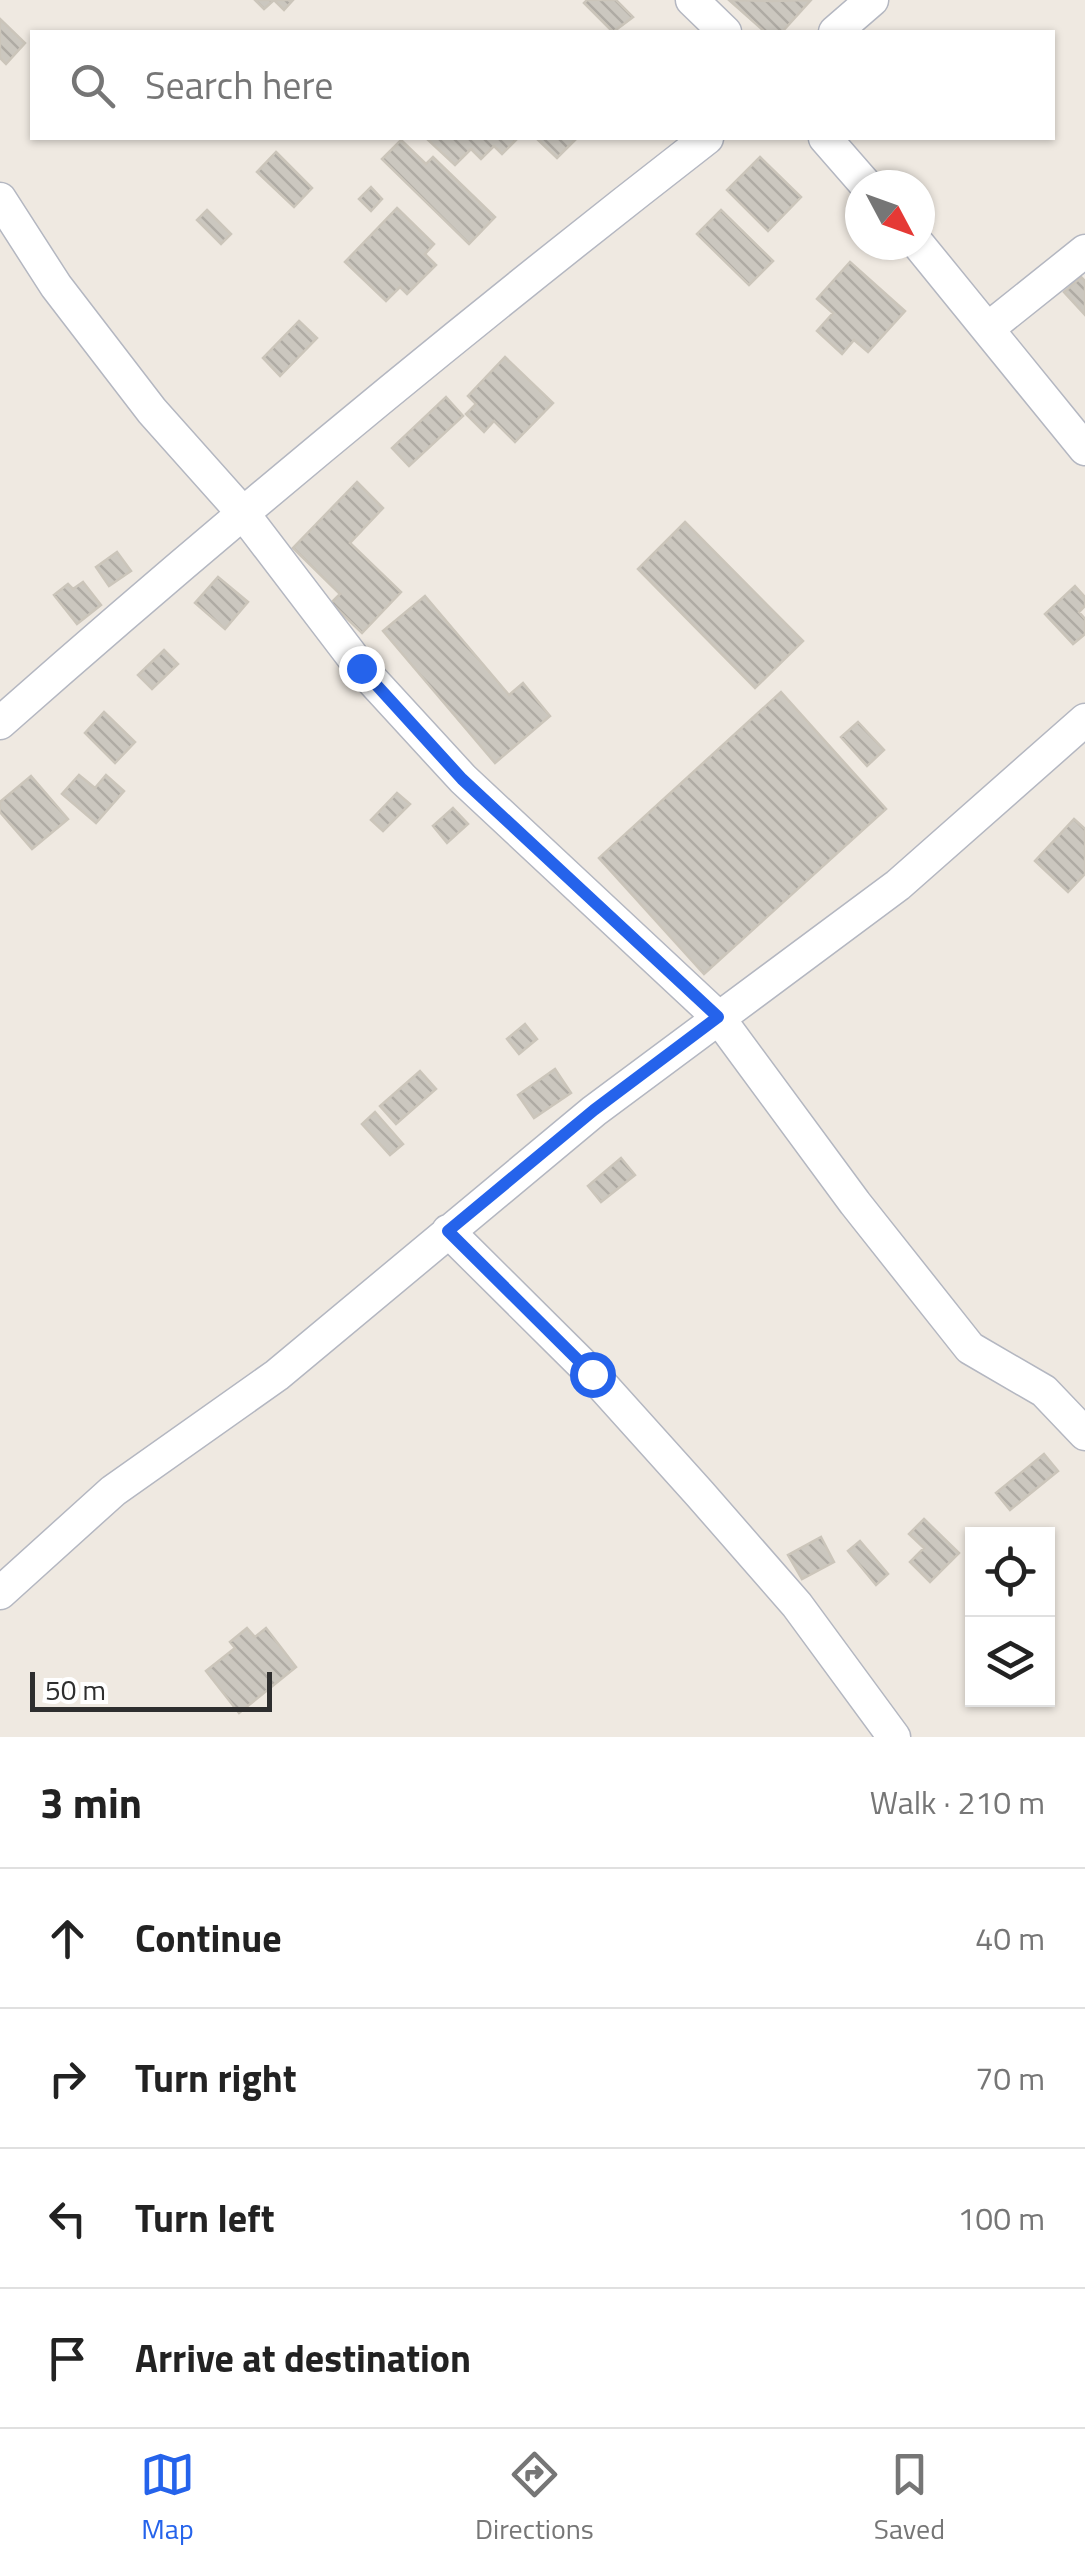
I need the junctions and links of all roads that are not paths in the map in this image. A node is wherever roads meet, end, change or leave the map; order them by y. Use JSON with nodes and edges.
{"nodes":[{"id":1,"x":692,"y":0,"type":"edge"},
{"id":2,"x":872,"y":0,"type":"edge"},
{"id":3,"x":723,"y":30,"type":"edge"},
{"id":4,"x":837,"y":30,"type":"edge"},
{"id":5,"x":704,"y":140,"type":"edge"},
{"id":6,"x":826,"y":140,"type":"edge"},
{"id":7,"x":853,"y":170,"type":"edge"},
{"id":8,"x":0,"y":200,"type":"edge"},
{"id":9,"x":1085,"y":251,"type":"edge"},
{"id":10,"x":932,"y":260,"type":"edge"},
{"id":11,"x":990,"y":328,"type":"junction"},
{"id":12,"x":1085,"y":449,"type":"edge"},
{"id":13,"x":242,"y":512,"type":"junction"},
{"id":14,"x":1085,"y":720,"type":"edge"},
{"id":15,"x":0,"y":723,"type":"edge"},
{"id":16,"x":718,"y":1017,"type":"junction"},
{"id":17,"x":448,"y":1231,"type":"junction"},
{"id":18,"x":1085,"y":1434,"type":"edge"},
{"id":19,"x":0,"y":1593,"type":"edge"},
{"id":20,"x":894,"y":1737,"type":"edge"}],
"edges":[{"from":1,"to":3,"type":"street"},
{"from":2,"to":4,"type":"street"},
{"from":5,"to":13,"type":"street"},
{"from":6,"to":7,"type":"street"},
{"from":8,"to":13,"type":"street"},
{"from":9,"to":11,"type":"street"},
{"from":10,"to":11,"type":"street"},
{"from":11,"to":12,"type":"street"},
{"from":13,"to":15,"type":"street"},
{"from":13,"to":16,"type":"street"},
{"from":14,"to":16,"type":"street"},
{"from":16,"to":17,"type":"street"},
{"from":16,"to":18,"type":"street"},
{"from":17,"to":19,"type":"street"},
{"from":17,"to":20,"type":"street"}]}
